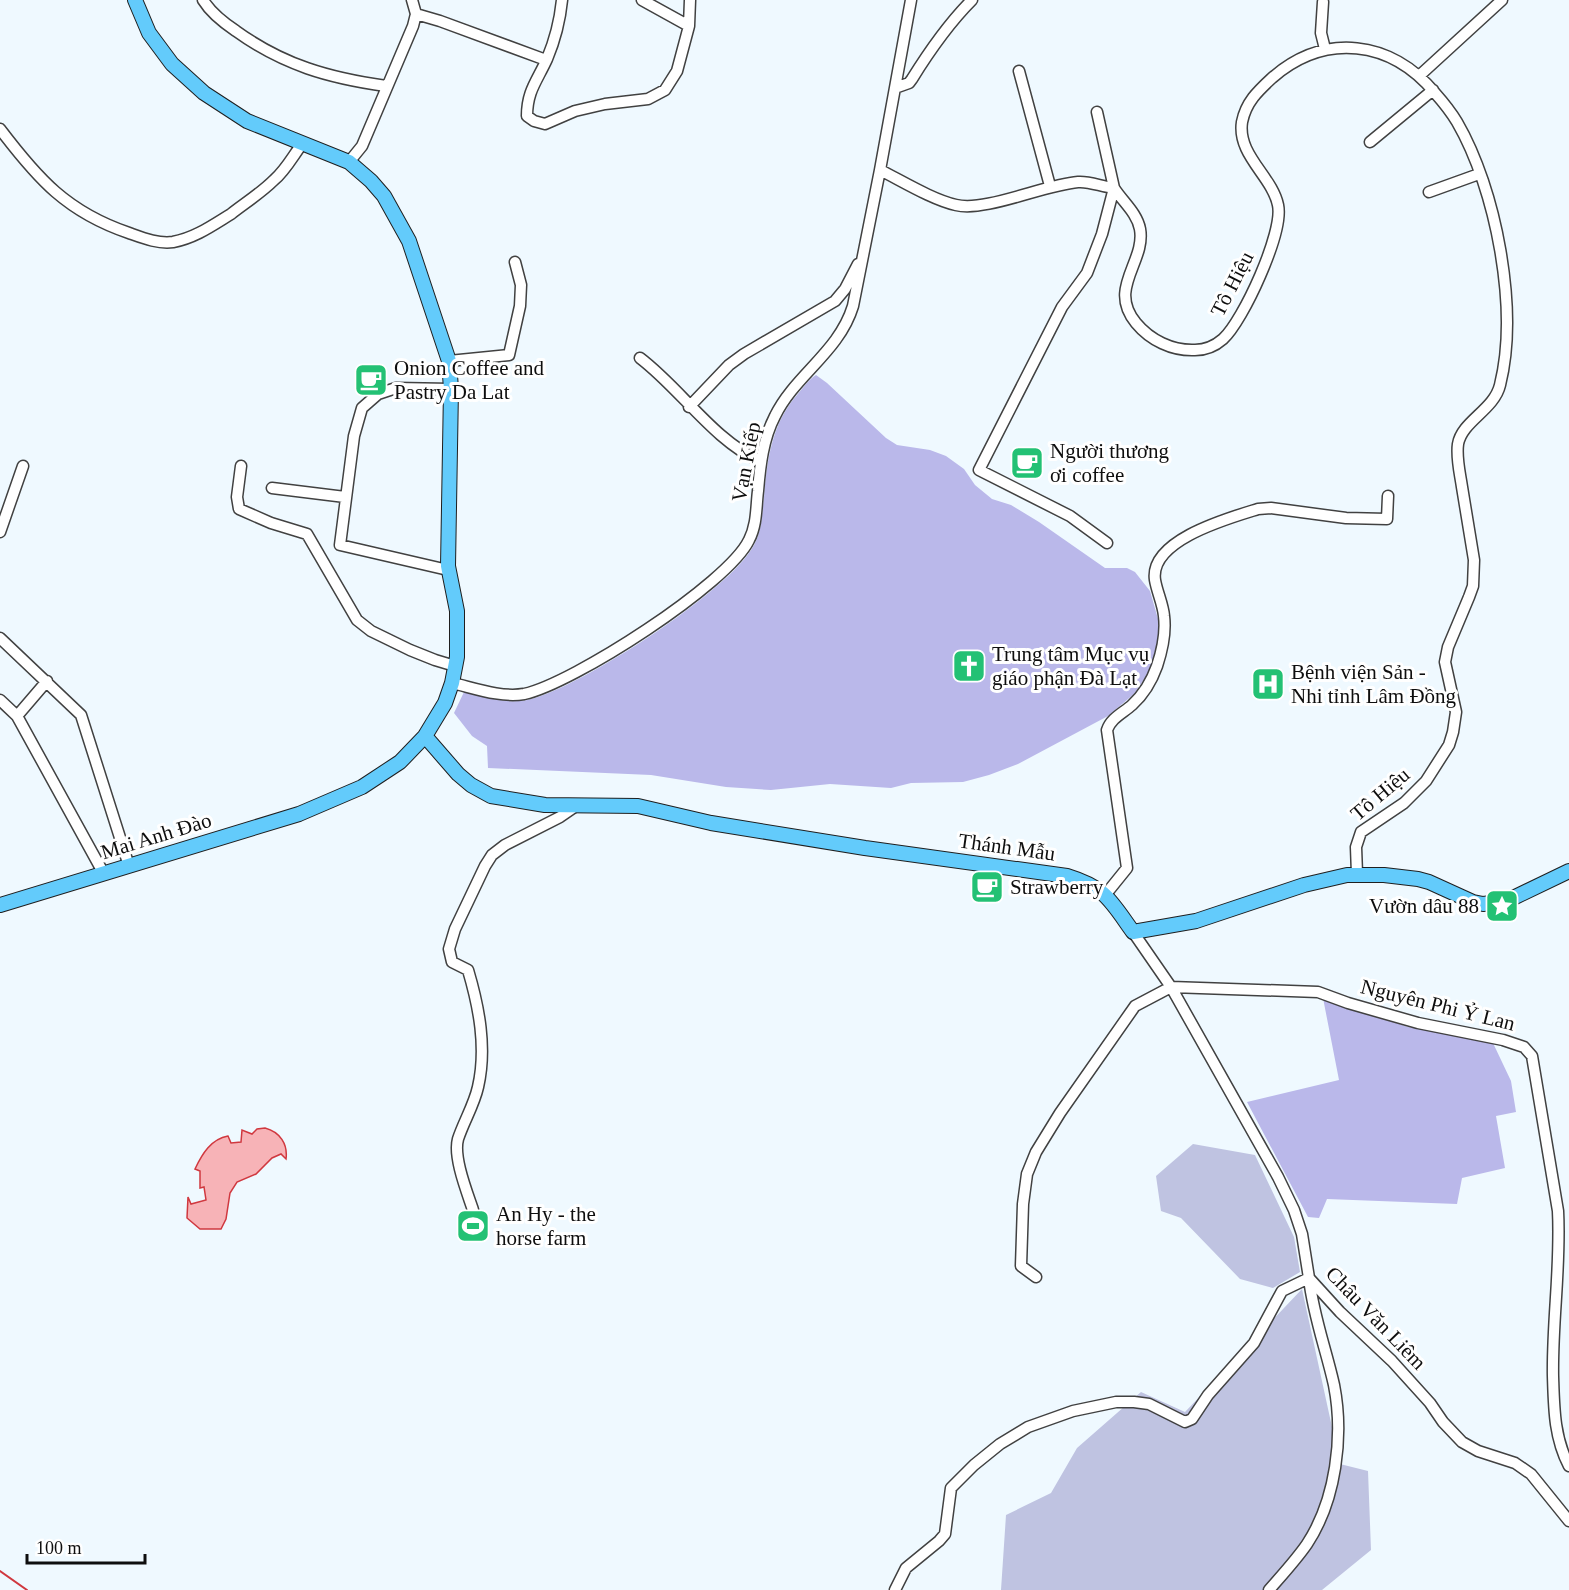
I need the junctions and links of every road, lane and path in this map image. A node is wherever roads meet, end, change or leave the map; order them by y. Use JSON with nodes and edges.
{"nodes":[{"id":1,"x":135,"y":0,"type":"edge"},
{"id":2,"x":202,"y":0,"type":"edge"},
{"id":3,"x":412,"y":0,"type":"edge"},
{"id":4,"x":562,"y":0,"type":"edge"},
{"id":5,"x":642,"y":0,"type":"edge"},
{"id":6,"x":690,"y":0,"type":"edge"},
{"id":7,"x":911,"y":0,"type":"edge"},
{"id":8,"x":972,"y":0,"type":"edge"},
{"id":9,"x":1502,"y":0,"type":"edge"},
{"id":10,"x":1323,"y":2,"type":"dead end"},
{"id":11,"x":416,"y":14,"type":"junction"},
{"id":12,"x":689,"y":27,"type":"junction"},
{"id":13,"x":1325,"y":49,"type":"junction"},
{"id":14,"x":546,"y":60,"type":"junction"},
{"id":15,"x":1019,"y":71,"type":"dead end"},
{"id":16,"x":1419,"y":76,"type":"junction"},
{"id":17,"x":386,"y":86,"type":"junction"},
{"id":18,"x":895,"y":88,"type":"junction"},
{"id":19,"x":1433,"y":90,"type":"junction"},
{"id":20,"x":1097,"y":112,"type":"dead end"},
{"id":21,"x":0,"y":129,"type":"edge"},
{"id":22,"x":1370,"y":142,"type":"dead end"},
{"id":23,"x":302,"y":144,"type":"junction"},
{"id":24,"x":349,"y":162,"type":"junction"},
{"id":25,"x":880,"y":170,"type":"junction"},
{"id":26,"x":1479,"y":174,"type":"junction"},
{"id":27,"x":1050,"y":186,"type":"junction"},
{"id":28,"x":1114,"y":188,"type":"junction"},
{"id":29,"x":1430,"y":192,"type":"dead end"},
{"id":30,"x":862,"y":259,"type":"junction"},
{"id":31,"x":515,"y":262,"type":"dead end"},
{"id":32,"x":640,"y":358,"type":"dead end"},
{"id":33,"x":449,"y":361,"type":"junction"},
{"id":34,"x":451,"y":389,"type":"junction"},
{"id":35,"x":689,"y":406,"type":"junction"},
{"id":36,"x":761,"y":462,"type":"junction"},
{"id":37,"x":23,"y":466,"type":"dead end"},
{"id":38,"x":242,"y":466,"type":"dead end"},
{"id":39,"x":272,"y":488,"type":"dead end"},
{"id":40,"x":1388,"y":496,"type":"dead end"},
{"id":41,"x":345,"y":497,"type":"junction"},
{"id":42,"x":0,"y":532,"type":"edge"},
{"id":43,"x":1107,"y":543,"type":"dead end"},
{"id":44,"x":448,"y":570,"type":"junction"},
{"id":45,"x":0,"y":638,"type":"edge"},
{"id":46,"x":455,"y":666,"type":"junction"},
{"id":47,"x":47,"y":681,"type":"junction"},
{"id":48,"x":452,"y":683,"type":"junction"},
{"id":49,"x":0,"y":700,"type":"edge"},
{"id":50,"x":16,"y":716,"type":"junction"},
{"id":51,"x":425,"y":736,"type":"junction"},
{"id":52,"x":576,"y":806,"type":"junction"},
{"id":53,"x":129,"y":866,"type":"junction"},
{"id":54,"x":1569,"y":871,"type":"edge"},
{"id":55,"x":104,"y":874,"type":"junction"},
{"id":56,"x":1358,"y":874,"type":"junction"},
{"id":57,"x":1106,"y":894,"type":"junction"},
{"id":58,"x":0,"y":905,"type":"edge"},
{"id":59,"x":1133,"y":932,"type":"junction"},
{"id":60,"x":1171,"y":987,"type":"junction"},
{"id":61,"x":473,"y":1210,"type":"dead end"},
{"id":62,"x":1035,"y":1277,"type":"dead end"},
{"id":63,"x":1309,"y":1278,"type":"junction"},
{"id":64,"x":1569,"y":1466,"type":"edge"},
{"id":65,"x":1569,"y":1521,"type":"edge"},
{"id":66,"x":895,"y":1590,"type":"edge"},
{"id":67,"x":1269,"y":1590,"type":"edge"}],
"edges":[{"from":1,"to":23,"type":"main road"},
{"from":2,"to":17,"type":"street"},
{"from":3,"to":11,"type":"street"},
{"from":4,"to":14,"type":"street"},
{"from":5,"to":12,"type":"street"},
{"from":6,"to":12,"type":"street"},
{"from":7,"to":18,"type":"street","name":"Vạn Kiếp"},
{"from":8,"to":18,"type":"street"},
{"from":9,"to":16,"type":"street"},
{"from":10,"to":13,"type":"street"},
{"from":11,"to":14,"type":"street"},
{"from":11,"to":17,"type":"street"},
{"from":12,"to":14,"type":"street"},
{"from":13,"to":16,"type":"street","name":"Tô Hiệu"},
{"from":13,"to":28,"type":"street","name":"Tô Hiệu"},
{"from":15,"to":27,"type":"street"},
{"from":16,"to":19,"type":"street","name":"Tô Hiệu"},
{"from":17,"to":24,"type":"street"},
{"from":18,"to":25,"type":"street","name":"Vạn Kiếp"},
{"from":19,"to":22,"type":"street"},
{"from":19,"to":26,"type":"street","name":"Tô Hiệu"},
{"from":20,"to":28,"type":"street"},
{"from":21,"to":23,"type":"street"},
{"from":23,"to":24,"type":"main road"},
{"from":24,"to":33,"type":"main road","name":"Mai Anh Đào"},
{"from":25,"to":27,"type":"street"},
{"from":25,"to":30,"type":"street","name":"Vạn Kiếp"},
{"from":26,"to":29,"type":"street"},
{"from":26,"to":56,"type":"street","name":"Tô Hiệu"},
{"from":27,"to":28,"type":"street"},
{"from":28,"to":43,"type":"street"},
{"from":30,"to":35,"type":"street"},
{"from":30,"to":36,"type":"street","name":"Vạn Kiếp"},
{"from":31,"to":33,"type":"street"},
{"from":32,"to":35,"type":"street"},
{"from":33,"to":34,"type":"main road","name":"Mai Anh Đào"},
{"from":34,"to":41,"type":"street"},
{"from":34,"to":44,"type":"main road","name":"Mai Anh Đào"},
{"from":35,"to":36,"type":"street"},
{"from":36,"to":48,"type":"street","name":"Vạn Kiếp"},
{"from":37,"to":42,"type":"street"},
{"from":38,"to":46,"type":"street"},
{"from":39,"to":41,"type":"street"},
{"from":40,"to":57,"type":"street"},
{"from":41,"to":44,"type":"street"},
{"from":44,"to":46,"type":"main road","name":"Mai Anh Đào"},
{"from":45,"to":47,"type":"street"},
{"from":46,"to":48,"type":"main road","name":"Mai Anh Đào"},
{"from":47,"to":50,"type":"street"},
{"from":47,"to":53,"type":"street"},
{"from":48,"to":51,"type":"main road","name":"Mai Anh Đào"},
{"from":49,"to":50,"type":"street"},
{"from":50,"to":55,"type":"street"},
{"from":51,"to":52,"type":"main road","name":"Thánh Mẫu"},
{"from":51,"to":53,"type":"main road","name":"Mai Anh Đào"},
{"from":52,"to":57,"type":"main road","name":"Thánh Mẫu"},
{"from":52,"to":61,"type":"street"},
{"from":53,"to":55,"type":"main road","name":"Mai Anh Đào"},
{"from":54,"to":56,"type":"main road"},
{"from":55,"to":58,"type":"main road","name":"Mai Anh Đào"},
{"from":56,"to":59,"type":"main road"},
{"from":57,"to":59,"type":"main road","name":"Thánh Mẫu"},
{"from":59,"to":60,"type":"street","name":"Châu Văn Liêm"},
{"from":60,"to":62,"type":"street"},
{"from":60,"to":63,"type":"street","name":"Châu Văn Liêm"},
{"from":60,"to":64,"type":"street","name":"Nguyên Phi Ỷ Lan"},
{"from":63,"to":65,"type":"street","name":"Châu Văn Liêm"},
{"from":63,"to":66,"type":"street"},
{"from":63,"to":67,"type":"street"}]}
